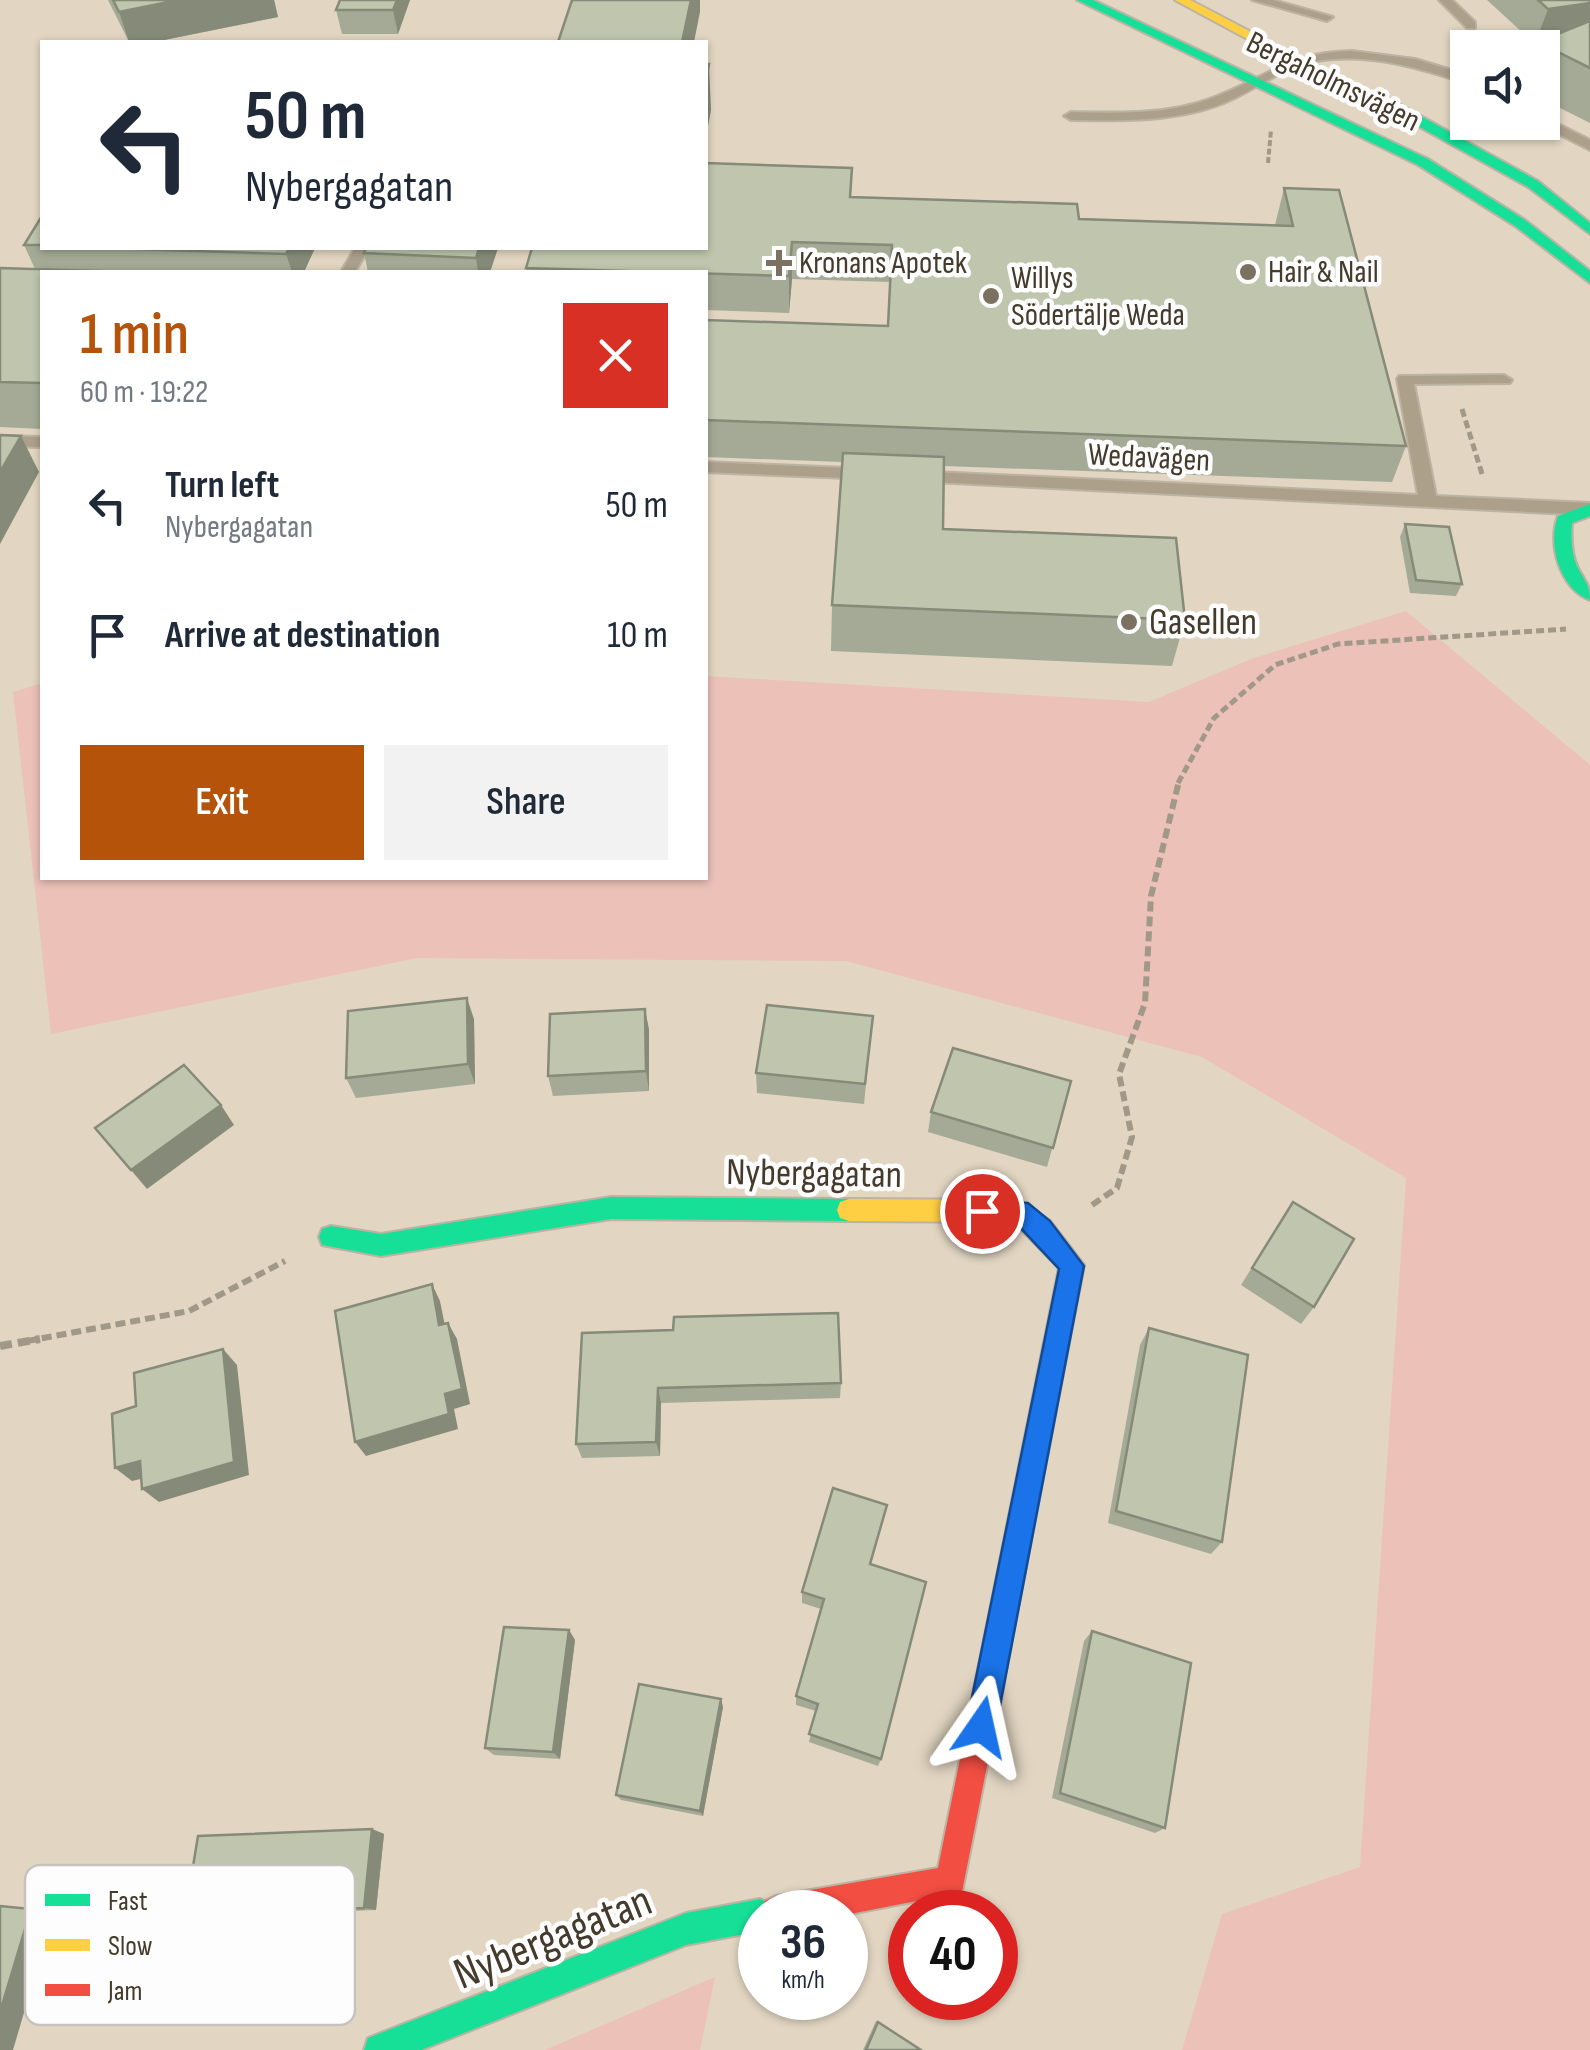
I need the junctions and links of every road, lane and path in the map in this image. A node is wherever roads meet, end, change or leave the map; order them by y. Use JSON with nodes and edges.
{"nodes":[{"id":1,"x":1083,"y":0,"type":"edge"},
{"id":2,"x":1180,"y":0,"type":"edge"},
{"id":3,"x":1258,"y":0,"type":"edge"},
{"id":4,"x":1445,"y":0,"type":"edge"},
{"id":5,"x":1327,"y":17,"type":"dead end"},
{"id":6,"x":1471,"y":25,"type":"dead end"},
{"id":7,"x":1301,"y":62,"type":"junction"},
{"id":8,"x":1450,"y":70,"type":"edge"},
{"id":9,"x":1336,"y":79,"type":"dead end"},
{"id":10,"x":1260,"y":82,"type":"junction"},
{"id":11,"x":1370,"y":95,"type":"dead end"},
{"id":12,"x":1071,"y":116,"type":"dead end"},
{"id":13,"x":1284,"y":123,"type":"dead end"},
{"id":14,"x":1560,"y":130,"type":"edge"},
{"id":15,"x":1590,"y":146,"type":"edge"},
{"id":16,"x":1268,"y":163,"type":"dead end"},
{"id":17,"x":1590,"y":230,"type":"edge"},
{"id":18,"x":1590,"y":278,"type":"edge"},
{"id":19,"x":1452,"y":380,"type":"junction"},
{"id":20,"x":1504,"y":380,"type":"dead end"},
{"id":21,"x":0,"y":441,"type":"edge"},
{"id":22,"x":40,"y":442,"type":"edge"},
{"id":23,"x":708,"y":467,"type":"edge"},
{"id":24,"x":1485,"y":483,"type":"dead end"},
{"id":25,"x":1428,"y":501,"type":"junction"},
{"id":26,"x":1590,"y":509,"type":"edge"},
{"id":27,"x":1590,"y":594,"type":"edge"},
{"id":28,"x":1579,"y":628,"type":"dead end"},
{"id":29,"x":1041,"y":1229,"type":"junction"},
{"id":30,"x":331,"y":1237,"type":"joint"},
{"id":31,"x":0,"y":1346,"type":"edge"},
{"id":32,"x":868,"y":1895,"type":"edge"},
{"id":33,"x":738,"y":1919,"type":"edge"},
{"id":34,"x":380,"y":2050,"type":"edge"}],
"edges":[{"from":1,"to":10,"type":"main road","name":"Bergaholmsvägen"},
{"from":2,"to":7,"type":"main road","name":"Bergaholmsvägen"},
{"from":3,"to":5,"type":"lane"},
{"from":4,"to":6,"type":"lane"},
{"from":7,"to":8,"type":"lane"},
{"from":7,"to":9,"type":"main road","name":"Bergaholmsvägen"},
{"from":7,"to":10,"type":"lane"},
{"from":10,"to":12,"type":"lane"},
{"from":10,"to":18,"type":"main road","name":"Bergaholmsvägen"},
{"from":11,"to":17,"type":"main road","name":"Bergaholmsvägen"},
{"from":13,"to":16,"type":"path"},
{"from":14,"to":15,"type":"lane"},
{"from":19,"to":20,"type":"lane"},
{"from":19,"to":24,"type":"path"},
{"from":19,"to":25,"type":"lane"},
{"from":21,"to":22,"type":"lane"},
{"from":23,"to":25,"type":"lane","name":"Wedavägen"},
{"from":25,"to":26,"type":"lane","name":"Wedavägen"},
{"from":26,"to":27,"type":"main road"},
{"from":28,"to":29,"type":"path"},
{"from":29,"to":30,"type":"main road","name":"Nybergagatan"},
{"from":29,"to":32,"type":"main road","name":"Nybergagatan"},
{"from":30,"to":31,"type":"path"},
{"from":33,"to":34,"type":"main road","name":"Nybergagatan"}]}
